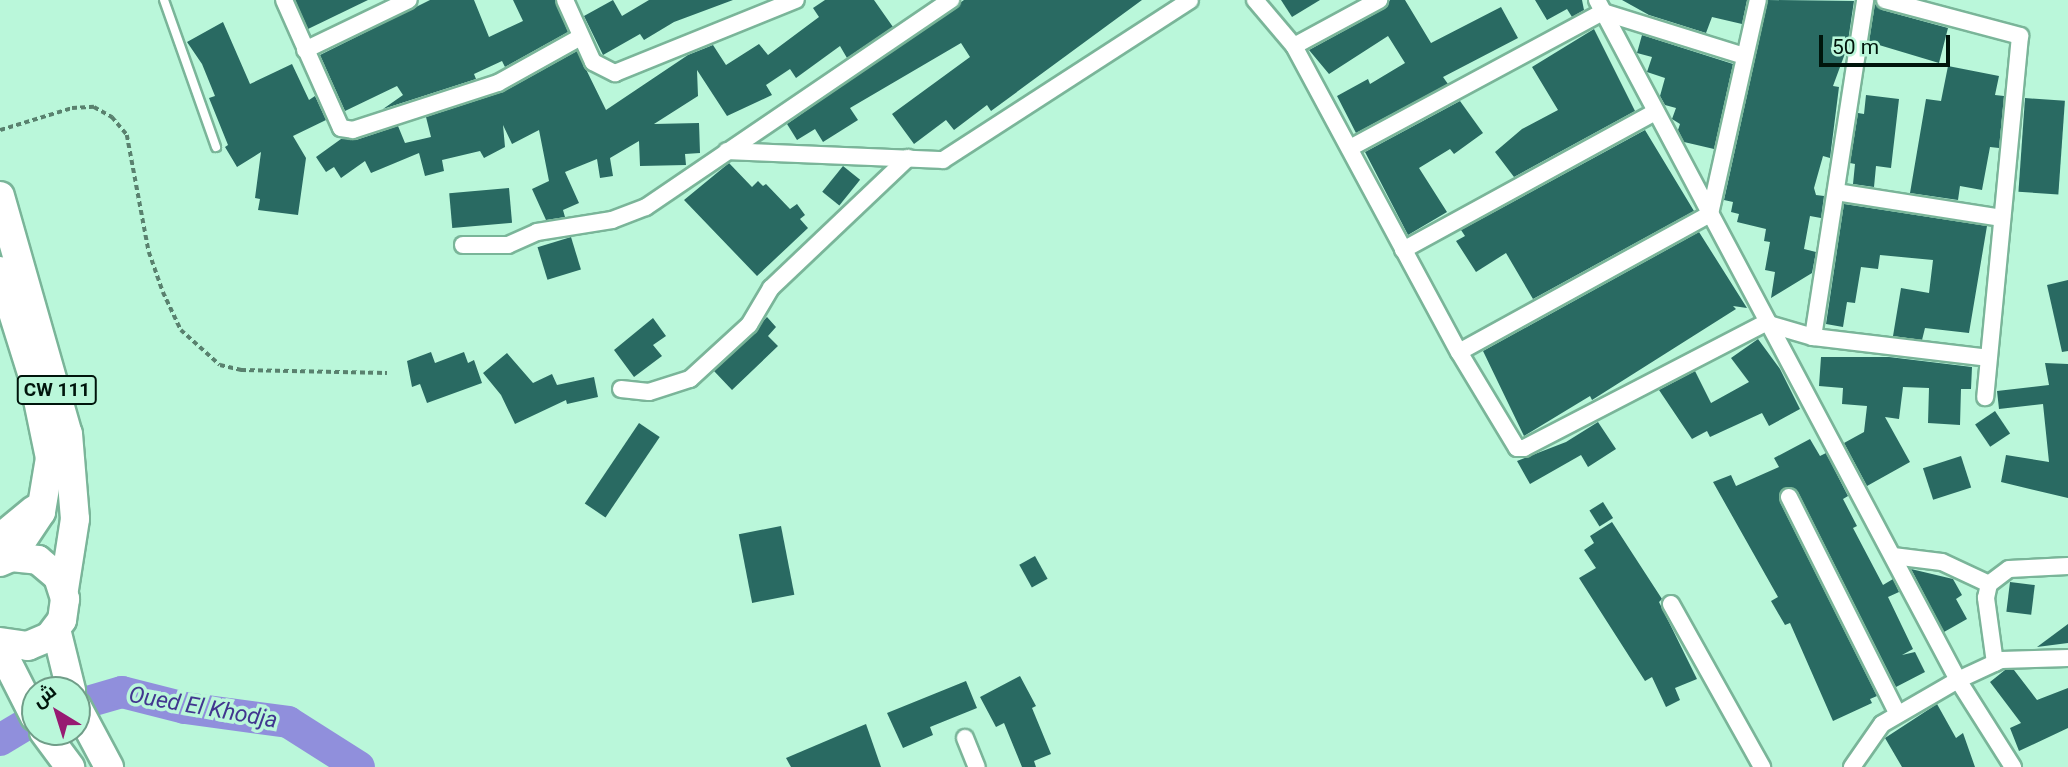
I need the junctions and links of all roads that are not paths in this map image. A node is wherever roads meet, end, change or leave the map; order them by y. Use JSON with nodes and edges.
{"nodes":[{"id":1,"x":164,"y":0,"type":"edge"},
{"id":2,"x":284,"y":0,"type":"edge"},
{"id":3,"x":409,"y":0,"type":"edge"},
{"id":4,"x":565,"y":0,"type":"edge"},
{"id":5,"x":796,"y":0,"type":"edge"},
{"id":6,"x":951,"y":0,"type":"edge"},
{"id":7,"x":1190,"y":0,"type":"edge"},
{"id":8,"x":1255,"y":0,"type":"edge"},
{"id":9,"x":1379,"y":0,"type":"edge"},
{"id":10,"x":1758,"y":0,"type":"edge"},
{"id":11,"x":1866,"y":0,"type":"edge"},
{"id":12,"x":1885,"y":0,"type":"edge"},
{"id":13,"x":1600,"y":6,"type":"edge"},
{"id":14,"x":579,"y":38,"type":"junction"},
{"id":15,"x":1294,"y":46,"type":"junction"},
{"id":16,"x":305,"y":50,"type":"junction"},
{"id":17,"x":1744,"y":56,"type":"junction"},
{"id":18,"x":1656,"y":112,"type":"junction"},
{"id":19,"x":216,"y":147,"type":"dead end"},
{"id":20,"x":1350,"y":148,"type":"junction"},
{"id":21,"x":727,"y":151,"type":"junction"},
{"id":22,"x":908,"y":159,"type":"junction"},
{"id":23,"x":1836,"y":192,"type":"junction"},
{"id":24,"x":0,"y":196,"type":"edge"},
{"id":25,"x":1710,"y":214,"type":"junction"},
{"id":26,"x":2002,"y":218,"type":"junction"},
{"id":27,"x":463,"y":245,"type":"dead end"},
{"id":28,"x":1403,"y":250,"type":"junction"},
{"id":29,"x":0,"y":271,"type":"edge"},
{"id":30,"x":1765,"y":323,"type":"junction"},
{"id":31,"x":1813,"y":337,"type":"junction"},
{"id":32,"x":1459,"y":352,"type":"junction"},
{"id":33,"x":1989,"y":358,"type":"junction"},
{"id":34,"x":621,"y":389,"type":"dead end"},
{"id":35,"x":1985,"y":397,"type":"dead end"},
{"id":36,"x":1789,"y":497,"type":"dead end"},
{"id":37,"x":4,"y":552,"type":"edge"},
{"id":38,"x":1893,"y":556,"type":"junction"},
{"id":39,"x":2068,"y":566,"type":"edge"},
{"id":40,"x":1989,"y":584,"type":"junction"},
{"id":41,"x":64,"y":589,"type":"junction"},
{"id":42,"x":1671,"y":604,"type":"dead end"},
{"id":43,"x":57,"y":629,"type":"junction"},
{"id":44,"x":0,"y":642,"type":"edge"},
{"id":45,"x":0,"y":648,"type":"edge"},
{"id":46,"x":2068,"y":658,"type":"edge"},
{"id":47,"x":1995,"y":663,"type":"junction"},
{"id":48,"x":68,"y":676,"type":"edge"},
{"id":49,"x":1958,"y":680,"type":"junction"},
{"id":50,"x":19,"y":691,"type":"edge"},
{"id":51,"x":1896,"y":713,"type":"junction"},
{"id":52,"x":91,"y":735,"type":"edge"},
{"id":53,"x":965,"y":738,"type":"dead end"},
{"id":54,"x":54,"y":746,"type":"edge"},
{"id":55,"x":102,"y":757,"type":"edge"},
{"id":56,"x":68,"y":764,"type":"edge"},
{"id":57,"x":977,"y":767,"type":"edge"},
{"id":58,"x":1762,"y":767,"type":"edge"},
{"id":59,"x":1852,"y":767,"type":"edge"},
{"id":60,"x":2013,"y":767,"type":"edge"}],
"edges":[{"from":1,"to":19,"type":"lane"},
{"from":2,"to":16,"type":"street"},
{"from":3,"to":16,"type":"street"},
{"from":4,"to":14,"type":"street"},
{"from":5,"to":14,"type":"street"},
{"from":6,"to":21,"type":"street"},
{"from":7,"to":22,"type":"street"},
{"from":8,"to":15,"type":"street"},
{"from":9,"to":15,"type":"street"},
{"from":10,"to":17,"type":"street"},
{"from":11,"to":23,"type":"street"},
{"from":12,"to":26,"type":"street"},
{"from":13,"to":17,"type":"street"},
{"from":13,"to":18,"type":"street"},
{"from":13,"to":20,"type":"street"},
{"from":14,"to":16,"type":"street"},
{"from":15,"to":20,"type":"street"},
{"from":17,"to":25,"type":"street"},
{"from":18,"to":25,"type":"street"},
{"from":18,"to":28,"type":"street"},
{"from":20,"to":28,"type":"street"},
{"from":21,"to":22,"type":"street"},
{"from":21,"to":27,"type":"street"},
{"from":22,"to":34,"type":"street"},
{"from":23,"to":26,"type":"street"},
{"from":23,"to":31,"type":"street"},
{"from":24,"to":41,"type":"highway","number":"CW 111"},
{"from":25,"to":30,"type":"street"},
{"from":25,"to":32,"type":"street"},
{"from":26,"to":33,"type":"street"},
{"from":28,"to":32,"type":"street"},
{"from":29,"to":37,"type":"highway"},
{"from":30,"to":31,"type":"street"},
{"from":30,"to":32,"type":"street"},
{"from":30,"to":38,"type":"street"},
{"from":31,"to":33,"type":"street"},
{"from":33,"to":35,"type":"street"},
{"from":36,"to":51,"type":"street"},
{"from":37,"to":41,"type":"highway"},
{"from":38,"to":40,"type":"street"},
{"from":38,"to":49,"type":"street"},
{"from":39,"to":40,"type":"street"},
{"from":40,"to":47,"type":"street"},
{"from":41,"to":43,"type":"highway"},
{"from":42,"to":58,"type":"street"},
{"from":43,"to":44,"type":"highway"},
{"from":43,"to":48,"type":"highway"},
{"from":45,"to":50,"type":"highway"},
{"from":46,"to":47,"type":"street"},
{"from":47,"to":49,"type":"street"},
{"from":49,"to":51,"type":"street"},
{"from":49,"to":60,"type":"street"},
{"from":51,"to":59,"type":"street"},
{"from":52,"to":55,"type":"highway"},
{"from":53,"to":57,"type":"street"},
{"from":54,"to":56,"type":"highway"}]}
